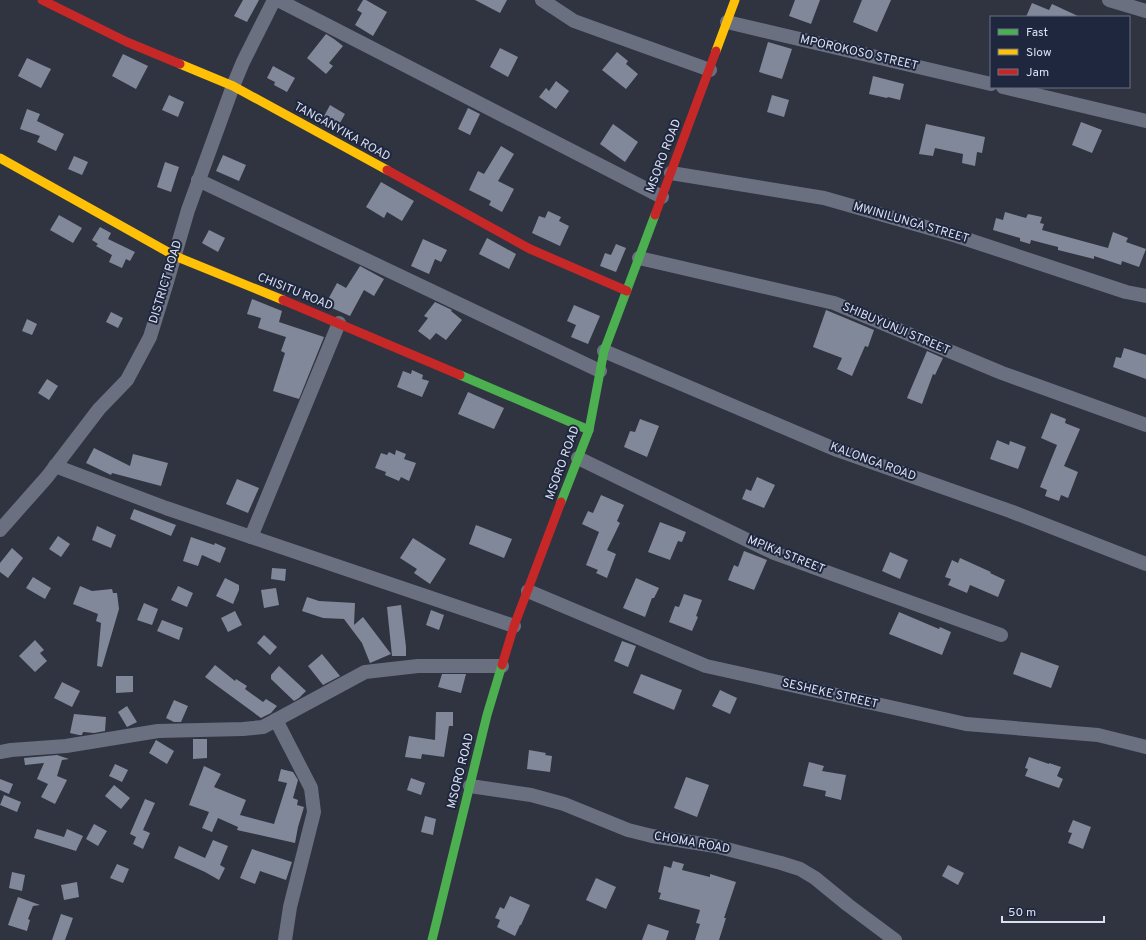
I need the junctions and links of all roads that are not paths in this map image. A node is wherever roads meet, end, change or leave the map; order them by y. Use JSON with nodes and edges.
{"nodes":[{"id":1,"x":42,"y":0,"type":"edge"},
{"id":2,"x":274,"y":0,"type":"edge"},
{"id":3,"x":278,"y":0,"type":"edge"},
{"id":4,"x":542,"y":0,"type":"edge"},
{"id":5,"x":735,"y":0,"type":"edge"},
{"id":6,"x":1109,"y":0,"type":"edge"},
{"id":7,"x":1146,"y":11,"type":"edge"},
{"id":8,"x":727,"y":22,"type":"junction"},
{"id":9,"x":710,"y":70,"type":"junction"},
{"id":10,"x":990,"y":84,"type":"edge"},
{"id":11,"x":233,"y":86,"type":"junction"},
{"id":12,"x":1007,"y":88,"type":"edge"},
{"id":13,"x":1146,"y":121,"type":"edge"},
{"id":14,"x":0,"y":158,"type":"edge"},
{"id":15,"x":671,"y":173,"type":"junction"},
{"id":16,"x":198,"y":180,"type":"junction"},
{"id":17,"x":662,"y":197,"type":"junction"},
{"id":18,"x":175,"y":256,"type":"junction"},
{"id":19,"x":639,"y":258,"type":"junction"},
{"id":20,"x":627,"y":292,"type":"junction"},
{"id":21,"x":1146,"y":296,"type":"edge"},
{"id":22,"x":340,"y":323,"type":"junction"},
{"id":23,"x":604,"y":351,"type":"junction"},
{"id":24,"x":600,"y":371,"type":"junction"},
{"id":25,"x":1146,"y":425,"type":"edge"},
{"id":26,"x":589,"y":430,"type":"junction"},
{"id":27,"x":578,"y":458,"type":"junction"},
{"id":28,"x":56,"y":466,"type":"junction"},
{"id":29,"x":0,"y":530,"type":"edge"},
{"id":30,"x":251,"y":537,"type":"junction"},
{"id":31,"x":1146,"y":564,"type":"edge"},
{"id":32,"x":528,"y":591,"type":"junction"},
{"id":33,"x":514,"y":626,"type":"junction"},
{"id":34,"x":1001,"y":635,"type":"dead end"},
{"id":35,"x":502,"y":666,"type":"junction"},
{"id":36,"x":276,"y":720,"type":"junction"},
{"id":37,"x":1146,"y":747,"type":"edge"},
{"id":38,"x":0,"y":752,"type":"edge"},
{"id":39,"x":470,"y":786,"type":"junction"},
{"id":40,"x":285,"y":940,"type":"edge"},
{"id":41,"x":432,"y":940,"type":"edge"},
{"id":42,"x":895,"y":940,"type":"edge"}],
"edges":[{"from":1,"to":11,"type":"street","name":"TANGANYIKA ROAD"},
{"from":2,"to":11,"type":"street","name":"DISTRICT ROAD"},
{"from":3,"to":17,"type":"street"},
{"from":4,"to":9,"type":"street"},
{"from":5,"to":8,"type":"street","name":"MSORO ROAD"},
{"from":6,"to":7,"type":"street"},
{"from":8,"to":9,"type":"street","name":"MSORO ROAD"},
{"from":8,"to":10,"type":"street","name":"MPOROKOSO STREET"},
{"from":9,"to":15,"type":"street","name":"MSORO ROAD"},
{"from":11,"to":16,"type":"street","name":"DISTRICT ROAD"},
{"from":11,"to":20,"type":"street","name":"TANGANYIKA ROAD"},
{"from":12,"to":13,"type":"street"},
{"from":14,"to":18,"type":"street","name":"CHISITU ROAD"},
{"from":15,"to":17,"type":"street","name":"MSORO ROAD"},
{"from":15,"to":21,"type":"street","name":"MWINILUNGA STREET"},
{"from":16,"to":18,"type":"street","name":"DISTRICT ROAD"},
{"from":16,"to":24,"type":"street"},
{"from":17,"to":19,"type":"street","name":"MSORO ROAD"},
{"from":18,"to":22,"type":"street","name":"CHISITU ROAD"},
{"from":18,"to":28,"type":"street","name":"DISTRICT ROAD"},
{"from":19,"to":20,"type":"street","name":"MSORO ROAD"},
{"from":19,"to":25,"type":"street","name":"SHIBUYUNJI STREET"},
{"from":20,"to":23,"type":"street","name":"MSORO ROAD"},
{"from":22,"to":26,"type":"street","name":"CHISITU ROAD"},
{"from":22,"to":30,"type":"street"},
{"from":23,"to":24,"type":"street","name":"MSORO ROAD"},
{"from":23,"to":31,"type":"street","name":"KALONGA ROAD"},
{"from":24,"to":26,"type":"street","name":"MSORO ROAD"},
{"from":26,"to":27,"type":"street","name":"MSORO ROAD"},
{"from":27,"to":32,"type":"street","name":"MSORO ROAD"},
{"from":27,"to":34,"type":"street","name":"MPIKA STREET"},
{"from":28,"to":29,"type":"street","name":"DISTRICT ROAD"},
{"from":28,"to":30,"type":"street"},
{"from":30,"to":33,"type":"street"},
{"from":32,"to":33,"type":"street","name":"MSORO ROAD"},
{"from":32,"to":37,"type":"street","name":"SESHEKE STREET"},
{"from":33,"to":35,"type":"street","name":"MSORO ROAD"},
{"from":35,"to":36,"type":"street"},
{"from":35,"to":39,"type":"street","name":"MSORO ROAD"},
{"from":36,"to":38,"type":"street"},
{"from":36,"to":40,"type":"street"},
{"from":39,"to":41,"type":"street","name":"MSORO ROAD"},
{"from":39,"to":42,"type":"street","name":"CHOMA ROAD"}]}
